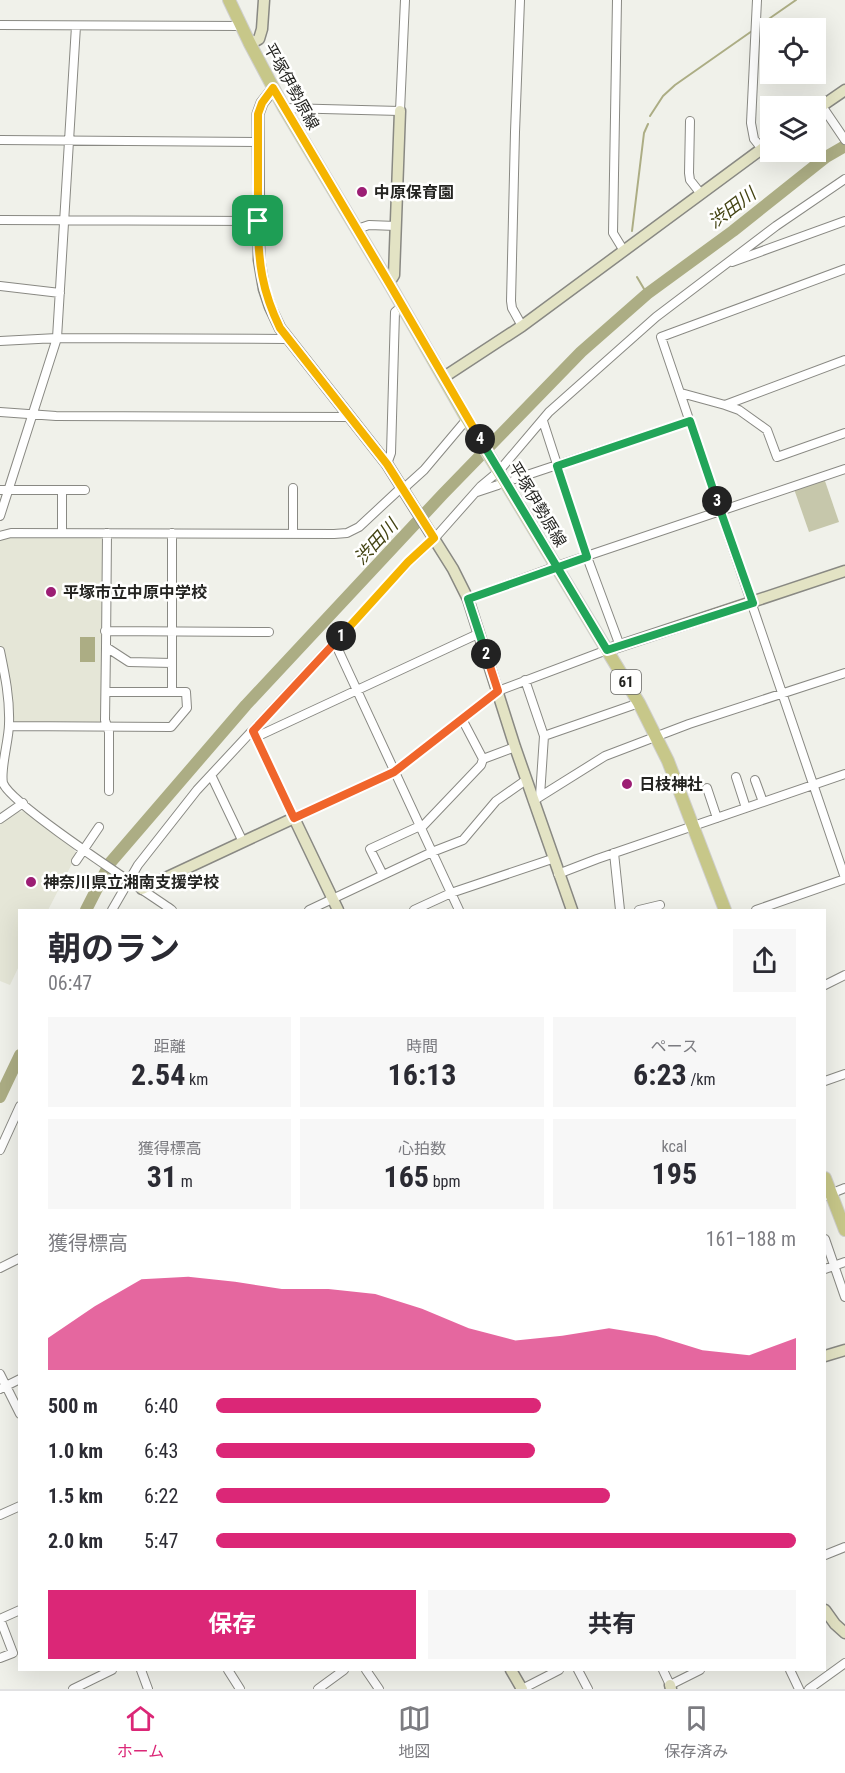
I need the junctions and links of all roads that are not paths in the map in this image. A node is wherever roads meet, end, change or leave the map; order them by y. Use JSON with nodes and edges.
{"nodes":[{"id":1,"x":230,"y":0,"type":"edge"},
{"id":2,"x":264,"y":0,"type":"edge"},
{"id":3,"x":405,"y":0,"type":"edge"},
{"id":4,"x":520,"y":0,"type":"edge"},
{"id":5,"x":617,"y":0,"type":"edge"},
{"id":6,"x":757,"y":0,"type":"edge"},
{"id":7,"x":0,"y":25,"type":"edge"},
{"id":8,"x":76,"y":26,"type":"junction"},
{"id":9,"x":241,"y":26,"type":"junction"},
{"id":10,"x":250,"y":44,"type":"junction"},
{"id":11,"x":273,"y":88,"type":"junction"},
{"id":12,"x":845,"y":90,"type":"edge"},
{"id":13,"x":826,"y":103,"type":"edge"},
{"id":14,"x":284,"y":108,"type":"junction"},
{"id":15,"x":400,"y":111,"type":"junction"},
{"id":16,"x":826,"y":115,"type":"edge"},
{"id":17,"x":690,"y":121,"type":"dead end"},
{"id":18,"x":0,"y":140,"type":"edge"},
{"id":19,"x":845,"y":140,"type":"edge"},
{"id":20,"x":69,"y":141,"type":"junction"},
{"id":21,"x":257,"y":142,"type":"junction"},
{"id":22,"x":760,"y":146,"type":"edge"},
{"id":23,"x":760,"y":150,"type":"edge"},
{"id":24,"x":845,"y":179,"type":"edge"},
{"id":25,"x":701,"y":194,"type":"junction"},
{"id":26,"x":0,"y":220,"type":"edge"},
{"id":27,"x":64,"y":220,"type":"junction"},
{"id":28,"x":258,"y":221,"type":"junction"},
{"id":29,"x":845,"y":221,"type":"edge"},
{"id":30,"x":396,"y":226,"type":"junction"},
{"id":31,"x":357,"y":229,"type":"junction"},
{"id":32,"x":624,"y":251,"type":"junction"},
{"id":33,"x":725,"y":264,"type":"junction"},
{"id":34,"x":845,"y":269,"type":"edge"},
{"id":35,"x":389,"y":283,"type":"junction"},
{"id":36,"x":0,"y":286,"type":"edge"},
{"id":37,"x":60,"y":293,"type":"junction"},
{"id":38,"x":402,"y":306,"type":"junction"},
{"id":39,"x":522,"y":326,"type":"junction"},
{"id":40,"x":57,"y":338,"type":"junction"},
{"id":41,"x":287,"y":339,"type":"junction"},
{"id":42,"x":0,"y":341,"type":"edge"},
{"id":43,"x":845,"y":360,"type":"edge"},
{"id":44,"x":444,"y":377,"type":"junction"},
{"id":45,"x":681,"y":393,"type":"junction"},
{"id":46,"x":725,"y":405,"type":"junction"},
{"id":47,"x":0,"y":412,"type":"edge"},
{"id":48,"x":33,"y":415,"type":"junction"},
{"id":49,"x":349,"y":417,"type":"junction"},
{"id":50,"x":469,"y":421,"type":"junction"},
{"id":51,"x":543,"y":421,"type":"junction"},
{"id":52,"x":690,"y":421,"type":"junction"},
{"id":53,"x":845,"y":433,"type":"edge"},
{"id":54,"x":387,"y":464,"type":"junction"},
{"id":55,"x":557,"y":466,"type":"junction"},
{"id":56,"x":498,"y":469,"type":"junction"},
{"id":57,"x":845,"y":469,"type":"edge"},
{"id":58,"x":515,"y":479,"type":"dead end"},
{"id":59,"x":498,"y":484,"type":"dead end"},
{"id":60,"x":293,"y":488,"type":"dead end"},
{"id":61,"x":403,"y":489,"type":"junction"},
{"id":62,"x":4,"y":490,"type":"edge"},
{"id":63,"x":62,"y":490,"type":"junction"},
{"id":64,"x":85,"y":490,"type":"dead end"},
{"id":65,"x":476,"y":492,"type":"junction"},
{"id":66,"x":721,"y":512,"type":"junction"},
{"id":67,"x":0,"y":516,"type":"edge"},
{"id":68,"x":62,"y":533,"type":"junction"},
{"id":69,"x":107,"y":533,"type":"junction"},
{"id":70,"x":172,"y":533,"type":"junction"},
{"id":71,"x":293,"y":534,"type":"junction"},
{"id":72,"x":0,"y":536,"type":"edge"},
{"id":73,"x":433,"y":537,"type":"junction"},
{"id":74,"x":587,"y":557,"type":"junction"},
{"id":75,"x":557,"y":566,"type":"junction"},
{"id":76,"x":845,"y":571,"type":"edge"},
{"id":77,"x":468,"y":599,"type":"junction"},
{"id":78,"x":753,"y":603,"type":"junction"},
{"id":79,"x":105,"y":631,"type":"junction"},
{"id":80,"x":172,"y":631,"type":"junction"},
{"id":81,"x":268,"y":632,"type":"dead end"},
{"id":82,"x":480,"y":633,"type":"junction"},
{"id":83,"x":335,"y":643,"type":"junction"},
{"id":84,"x":620,"y":646,"type":"junction"},
{"id":85,"x":106,"y":647,"type":"junction"},
{"id":86,"x":607,"y":650,"type":"junction"},
{"id":87,"x":0,"y":651,"type":"edge"},
{"id":88,"x":172,"y":663,"type":"junction"},
{"id":89,"x":845,"y":673,"type":"edge"},
{"id":90,"x":525,"y":681,"type":"junction"},
{"id":91,"x":356,"y":690,"type":"junction"},
{"id":92,"x":172,"y":691,"type":"junction"},
{"id":93,"x":498,"y":691,"type":"junction"},
{"id":94,"x":106,"y":692,"type":"junction"},
{"id":95,"x":783,"y":694,"type":"junction"},
{"id":96,"x":639,"y":703,"type":"junction"},
{"id":97,"x":462,"y":719,"type":"junction"},
{"id":98,"x":9,"y":726,"type":"junction"},
{"id":99,"x":107,"y":726,"type":"junction"},
{"id":100,"x":254,"y":734,"type":"junction"},
{"id":101,"x":544,"y":736,"type":"junction"},
{"id":102,"x":656,"y":736,"type":"junction"},
{"id":103,"x":515,"y":747,"type":"junction"},
{"id":104,"x":483,"y":759,"type":"junction"},
{"id":105,"x":394,"y":772,"type":"junction"},
{"id":106,"x":845,"y":774,"type":"edge"},
{"id":107,"x":211,"y":775,"type":"junction"},
{"id":108,"x":736,"y":777,"type":"dead end"},
{"id":109,"x":526,"y":780,"type":"junction"},
{"id":110,"x":755,"y":780,"type":"dead end"},
{"id":111,"x":812,"y":785,"type":"junction"},
{"id":112,"x":706,"y":788,"type":"dead end"},
{"id":113,"x":109,"y":791,"type":"dead end"},
{"id":114,"x":537,"y":799,"type":"junction"},
{"id":115,"x":763,"y":802,"type":"junction"},
{"id":116,"x":23,"y":803,"type":"junction"},
{"id":117,"x":746,"y":808,"type":"junction"},
{"id":118,"x":294,"y":818,"type":"junction"},
{"id":119,"x":717,"y":818,"type":"junction"},
{"id":120,"x":0,"y":819,"type":"edge"},
{"id":121,"x":692,"y":826,"type":"junction"},
{"id":122,"x":99,"y":827,"type":"dead end"},
{"id":123,"x":421,"y":827,"type":"junction"},
{"id":124,"x":243,"y":842,"type":"junction"},
{"id":125,"x":85,"y":850,"type":"junction"},
{"id":126,"x":432,"y":852,"type":"junction"},
{"id":127,"x":614,"y":853,"type":"junction"},
{"id":128,"x":552,"y":859,"type":"junction"},
{"id":129,"x":76,"y":861,"type":"dead end"},
{"id":130,"x":558,"y":874,"type":"junction"},
{"id":131,"x":383,"y":875,"type":"junction"},
{"id":132,"x":845,"y":878,"type":"edge"},
{"id":133,"x":129,"y":880,"type":"junction"},
{"id":134,"x":142,"y":889,"type":"junction"},
{"id":135,"x":451,"y":893,"type":"junction"},
{"id":136,"x":333,"y":899,"type":"junction"},
{"id":137,"x":660,"y":905,"type":"dead end"},
{"id":138,"x":115,"y":908,"type":"edge"},
{"id":139,"x":171,"y":909,"type":"edge"},
{"id":140,"x":311,"y":909,"type":"edge"},
{"id":141,"x":338,"y":909,"type":"edge"},
{"id":142,"x":416,"y":909,"type":"edge"},
{"id":143,"x":459,"y":909,"type":"edge"},
{"id":144,"x":572,"y":909,"type":"edge"},
{"id":145,"x":620,"y":909,"type":"edge"},
{"id":146,"x":643,"y":909,"type":"edge"},
{"id":147,"x":725,"y":909,"type":"edge"},
{"id":148,"x":759,"y":909,"type":"edge"},
{"id":149,"x":845,"y":975,"type":"edge"},
{"id":150,"x":826,"y":984,"type":"edge"},
{"id":151,"x":845,"y":1074,"type":"edge"},
{"id":152,"x":826,"y":1081,"type":"edge"},
{"id":153,"x":18,"y":1110,"type":"edge"},
{"id":154,"x":0,"y":1150,"type":"edge"},
{"id":155,"x":845,"y":1188,"type":"edge"},
{"id":156,"x":828,"y":1195,"type":"edge"},
{"id":157,"x":845,"y":1230,"type":"edge"},
{"id":158,"x":826,"y":1242,"type":"edge"},
{"id":159,"x":18,"y":1258,"type":"edge"},
{"id":160,"x":845,"y":1262,"type":"edge"},
{"id":161,"x":834,"y":1266,"type":"junction"},
{"id":162,"x":0,"y":1268,"type":"edge"},
{"id":163,"x":826,"y":1269,"type":"edge"},
{"id":164,"x":845,"y":1297,"type":"edge"},
{"id":165,"x":845,"y":1350,"type":"edge"},
{"id":166,"x":826,"y":1356,"type":"edge"},
{"id":167,"x":0,"y":1374,"type":"edge"},
{"id":168,"x":18,"y":1380,"type":"edge"},
{"id":169,"x":3,"y":1387,"type":"edge"},
{"id":170,"x":18,"y":1411,"type":"edge"},
{"id":171,"x":18,"y":1507,"type":"edge"},
{"id":172,"x":0,"y":1515,"type":"edge"},
{"id":173,"x":845,"y":1547,"type":"edge"},
{"id":174,"x":826,"y":1555,"type":"edge"},
{"id":175,"x":18,"y":1611,"type":"edge"},
{"id":176,"x":826,"y":1611,"type":"edge"},
{"id":177,"x":845,"y":1633,"type":"edge"},
{"id":178,"x":0,"y":1658,"type":"edge"},
{"id":179,"x":845,"y":1663,"type":"edge"},
{"id":180,"x":110,"y":1671,"type":"edge"},
{"id":181,"x":141,"y":1671,"type":"edge"},
{"id":182,"x":229,"y":1671,"type":"edge"},
{"id":183,"x":343,"y":1671,"type":"edge"},
{"id":184,"x":367,"y":1671,"type":"edge"},
{"id":185,"x":512,"y":1671,"type":"edge"},
{"id":186,"x":557,"y":1671,"type":"edge"},
{"id":187,"x":579,"y":1671,"type":"edge"},
{"id":188,"x":663,"y":1671,"type":"edge"},
{"id":189,"x":698,"y":1671,"type":"edge"},
{"id":190,"x":790,"y":1671,"type":"edge"},
{"id":191,"x":671,"y":1687,"type":"edge"},
{"id":192,"x":73,"y":1689,"type":"edge"},
{"id":193,"x":148,"y":1689,"type":"edge"},
{"id":194,"x":240,"y":1689,"type":"edge"},
{"id":195,"x":318,"y":1689,"type":"edge"},
{"id":196,"x":379,"y":1689,"type":"edge"},
{"id":197,"x":522,"y":1689,"type":"edge"},
{"id":198,"x":588,"y":1689,"type":"edge"},
{"id":199,"x":799,"y":1689,"type":"edge"},
{"id":200,"x":809,"y":1689,"type":"edge"}],
"edges":[{"from":1,"to":9,"type":"main road","name":"平塚伊勢原線","number":"61"},
{"from":2,"to":10,"type":"street"},
{"from":3,"to":15,"type":"street"},
{"from":4,"to":39,"type":"street"},
{"from":5,"to":32,"type":"street"},
{"from":6,"to":22,"type":"street"},
{"from":7,"to":8,"type":"street"},
{"from":8,"to":9,"type":"street"},
{"from":8,"to":20,"type":"street"},
{"from":9,"to":10,"type":"main road","name":"平塚伊勢原線","number":"61"},
{"from":10,"to":11,"type":"main road","name":"平塚伊勢原線","number":"61"},
{"from":11,"to":14,"type":"main road","name":"平塚伊勢原線","number":"61"},
{"from":11,"to":21,"type":"street"},
{"from":12,"to":13,"type":"street"},
{"from":14,"to":15,"type":"street"},
{"from":14,"to":31,"type":"main road","name":"平塚伊勢原線","number":"61"},
{"from":15,"to":30,"type":"street"},
{"from":16,"to":19,"type":"street"},
{"from":17,"to":25,"type":"street"},
{"from":18,"to":20,"type":"street"},
{"from":20,"to":21,"type":"street"},
{"from":20,"to":27,"type":"street"},
{"from":21,"to":28,"type":"street"},
{"from":23,"to":25,"type":"street"},
{"from":24,"to":33,"type":"street"},
{"from":25,"to":32,"type":"street"},
{"from":26,"to":27,"type":"street"},
{"from":27,"to":28,"type":"street"},
{"from":27,"to":37,"type":"street"},
{"from":28,"to":41,"type":"street"},
{"from":29,"to":33,"type":"street"},
{"from":30,"to":31,"type":"street"},
{"from":30,"to":35,"type":"street"},
{"from":31,"to":35,"type":"main road","name":"平塚伊勢原線","number":"61"},
{"from":32,"to":39,"type":"street"},
{"from":33,"to":51,"type":"street"},
{"from":34,"to":45,"type":"street"},
{"from":35,"to":38,"type":"main road","name":"平塚伊勢原線","number":"61"},
{"from":36,"to":37,"type":"street"},
{"from":37,"to":40,"type":"street"},
{"from":38,"to":44,"type":"main road","name":"平塚伊勢原線","number":"61"},
{"from":38,"to":54,"type":"street"},
{"from":39,"to":44,"type":"street"},
{"from":40,"to":41,"type":"street"},
{"from":40,"to":42,"type":"street"},
{"from":40,"to":48,"type":"street"},
{"from":41,"to":49,"type":"street"},
{"from":43,"to":46,"type":"street"},
{"from":44,"to":50,"type":"main road","name":"平塚伊勢原線","number":"61"},
{"from":45,"to":46,"type":"street"},
{"from":45,"to":52,"type":"street"},
{"from":46,"to":53,"type":"street"},
{"from":47,"to":48,"type":"street"},
{"from":48,"to":49,"type":"street"},
{"from":48,"to":62,"type":"street"},
{"from":49,"to":54,"type":"street"},
{"from":50,"to":56,"type":"main road","name":"平塚伊勢原線","number":"61"},
{"from":50,"to":61,"type":"street"},
{"from":51,"to":55,"type":"street"},
{"from":51,"to":56,"type":"street"},
{"from":52,"to":55,"type":"street"},
{"from":52,"to":66,"type":"street"},
{"from":54,"to":61,"type":"street"},
{"from":55,"to":58,"type":"street"},
{"from":55,"to":74,"type":"street"},
{"from":56,"to":65,"type":"street"},
{"from":56,"to":75,"type":"main road","name":"平塚伊勢原線","number":"61"},
{"from":57,"to":66,"type":"street"},
{"from":59,"to":65,"type":"street"},
{"from":60,"to":71,"type":"street"},
{"from":61,"to":71,"type":"street"},
{"from":61,"to":73,"type":"street"},
{"from":62,"to":63,"type":"street"},
{"from":62,"to":67,"type":"street"},
{"from":63,"to":64,"type":"street"},
{"from":63,"to":68,"type":"street"},
{"from":65,"to":73,"type":"street"},
{"from":66,"to":74,"type":"street"},
{"from":66,"to":78,"type":"street"},
{"from":68,"to":69,"type":"street"},
{"from":68,"to":72,"type":"street"},
{"from":69,"to":70,"type":"street"},
{"from":69,"to":79,"type":"street"},
{"from":70,"to":71,"type":"street"},
{"from":70,"to":80,"type":"street"},
{"from":73,"to":77,"type":"street"},
{"from":73,"to":83,"type":"street"},
{"from":74,"to":75,"type":"street"},
{"from":74,"to":84,"type":"street"},
{"from":75,"to":77,"type":"street"},
{"from":75,"to":86,"type":"main road","name":"平塚伊勢原線","number":"61"},
{"from":76,"to":78,"type":"street"},
{"from":77,"to":82,"type":"street"},
{"from":78,"to":84,"type":"street"},
{"from":78,"to":95,"type":"street"},
{"from":79,"to":80,"type":"street"},
{"from":79,"to":85,"type":"street"},
{"from":80,"to":81,"type":"street"},
{"from":80,"to":88,"type":"street"},
{"from":82,"to":91,"type":"street"},
{"from":82,"to":93,"type":"street"},
{"from":83,"to":91,"type":"street"},
{"from":83,"to":100,"type":"street"},
{"from":84,"to":86,"type":"street"},
{"from":85,"to":88,"type":"street"},
{"from":85,"to":94,"type":"street"},
{"from":86,"to":90,"type":"street"},
{"from":86,"to":96,"type":"main road","name":"平塚伊勢原線","number":"61"},
{"from":87,"to":98,"type":"street"},
{"from":88,"to":92,"type":"street"},
{"from":89,"to":95,"type":"street"},
{"from":90,"to":93,"type":"street"},
{"from":90,"to":101,"type":"street"},
{"from":91,"to":100,"type":"street"},
{"from":91,"to":105,"type":"street"},
{"from":92,"to":94,"type":"street"},
{"from":92,"to":99,"type":"street"},
{"from":93,"to":97,"type":"street"},
{"from":93,"to":103,"type":"street"},
{"from":94,"to":99,"type":"street"},
{"from":95,"to":102,"type":"street"},
{"from":95,"to":111,"type":"street"},
{"from":96,"to":101,"type":"street"},
{"from":96,"to":102,"type":"main road","name":"平塚伊勢原線","number":"61"},
{"from":97,"to":104,"type":"street"},
{"from":97,"to":105,"type":"street"},
{"from":98,"to":99,"type":"street"},
{"from":98,"to":116,"type":"street"},
{"from":99,"to":113,"type":"street"},
{"from":100,"to":107,"type":"street"},
{"from":100,"to":118,"type":"street"},
{"from":101,"to":114,"type":"street"},
{"from":102,"to":114,"type":"street"},
{"from":102,"to":121,"type":"main road","name":"平塚伊勢原線","number":"61"},
{"from":103,"to":104,"type":"street"},
{"from":103,"to":109,"type":"street"},
{"from":104,"to":123,"type":"street"},
{"from":105,"to":118,"type":"street"},
{"from":105,"to":123,"type":"street"},
{"from":106,"to":111,"type":"street"},
{"from":107,"to":124,"type":"street"},
{"from":107,"to":133,"type":"street"},
{"from":108,"to":117,"type":"street"},
{"from":109,"to":114,"type":"street"},
{"from":109,"to":126,"type":"street"},
{"from":110,"to":115,"type":"street"},
{"from":111,"to":115,"type":"street"},
{"from":111,"to":132,"type":"street"},
{"from":112,"to":119,"type":"street"},
{"from":114,"to":128,"type":"street"},
{"from":115,"to":117,"type":"street"},
{"from":116,"to":120,"type":"street"},
{"from":116,"to":125,"type":"street"},
{"from":117,"to":119,"type":"street"},
{"from":118,"to":124,"type":"street"},
{"from":118,"to":136,"type":"street"},
{"from":119,"to":121,"type":"street"},
{"from":121,"to":127,"type":"street"},
{"from":121,"to":147,"type":"main road","name":"平塚伊勢原線","number":"61"},
{"from":122,"to":125,"type":"street"},
{"from":123,"to":126,"type":"street"},
{"from":123,"to":131,"type":"street"},
{"from":124,"to":134,"type":"street"},
{"from":125,"to":129,"type":"street"},
{"from":125,"to":133,"type":"street"},
{"from":126,"to":131,"type":"street"},
{"from":126,"to":135,"type":"street"},
{"from":127,"to":130,"type":"street"},
{"from":127,"to":145,"type":"street"},
{"from":128,"to":130,"type":"street"},
{"from":128,"to":135,"type":"street"},
{"from":130,"to":144,"type":"street"},
{"from":131,"to":136,"type":"street"},
{"from":132,"to":148,"type":"street"},
{"from":133,"to":134,"type":"street"},
{"from":133,"to":138,"type":"street"},
{"from":134,"to":139,"type":"street"},
{"from":135,"to":142,"type":"street"},
{"from":135,"to":143,"type":"street"},
{"from":136,"to":140,"type":"street"},
{"from":136,"to":141,"type":"street"},
{"from":137,"to":146,"type":"street"},
{"from":149,"to":150,"type":"street"},
{"from":151,"to":152,"type":"street"},
{"from":153,"to":154,"type":"street"},
{"from":155,"to":156,"type":"street"},
{"from":156,"to":157,"type":"main road"},
{"from":158,"to":161,"type":"street"},
{"from":159,"to":162,"type":"street"},
{"from":160,"to":161,"type":"street"},
{"from":161,"to":163,"type":"street"},
{"from":161,"to":164,"type":"street"},
{"from":165,"to":166,"type":"street"},
{"from":167,"to":169,"type":"street"},
{"from":168,"to":169,"type":"street"},
{"from":169,"to":170,"type":"street"},
{"from":171,"to":172,"type":"street"},
{"from":173,"to":174,"type":"street"},
{"from":175,"to":178,"type":"street"},
{"from":176,"to":177,"type":"street"},
{"from":179,"to":200,"type":"street"},
{"from":180,"to":192,"type":"street"},
{"from":181,"to":193,"type":"street"},
{"from":182,"to":194,"type":"street"},
{"from":183,"to":195,"type":"street"},
{"from":184,"to":196,"type":"street"},
{"from":185,"to":197,"type":"street"},
{"from":186,"to":197,"type":"street"},
{"from":187,"to":198,"type":"street"},
{"from":188,"to":191,"type":"street"},
{"from":189,"to":191,"type":"street"},
{"from":190,"to":199,"type":"street"}]}
